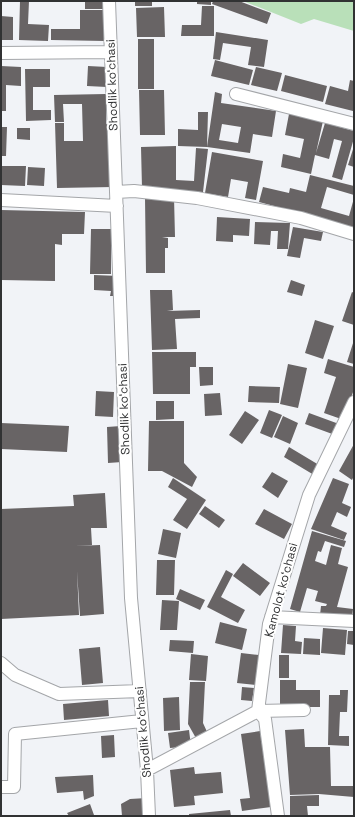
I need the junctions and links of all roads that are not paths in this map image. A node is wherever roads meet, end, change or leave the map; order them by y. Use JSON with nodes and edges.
{"nodes":[{"id":1,"x":109,"y":1,"type":"edge"},
{"id":2,"x":111,"y":52,"type":"junction"},
{"id":3,"x":1,"y":53,"type":"edge"},
{"id":4,"x":236,"y":94,"type":"dead end"},
{"id":5,"x":354,"y":124,"type":"edge"},
{"id":6,"x":116,"y":192,"type":"junction"},
{"id":7,"x":1,"y":200,"type":"edge"},
{"id":8,"x":117,"y":206,"type":"junction"},
{"id":9,"x":354,"y":234,"type":"edge"},
{"id":10,"x":354,"y":402,"type":"edge"},
{"id":11,"x":272,"y":617,"type":"junction"},
{"id":12,"x":354,"y":621,"type":"edge"},
{"id":13,"x":1,"y":663,"type":"edge"},
{"id":14,"x":140,"y":691,"type":"junction"},
{"id":15,"x":304,"y":710,"type":"dead end"},
{"id":16,"x":258,"y":711,"type":"junction"},
{"id":17,"x":142,"y":721,"type":"junction"},
{"id":18,"x":147,"y":770,"type":"junction"},
{"id":19,"x":1,"y":787,"type":"edge"},
{"id":20,"x":149,"y":816,"type":"edge"},
{"id":21,"x":278,"y":816,"type":"edge"}],
"edges":[{"from":1,"to":2,"type":"street","name":"Shodlik koʻchasi"},
{"from":2,"to":3,"type":"street"},
{"from":2,"to":6,"type":"street","name":"Shodlik koʻchasi"},
{"from":4,"to":5,"type":"street"},
{"from":6,"to":8,"type":"street","name":"Shodlik koʻchasi"},
{"from":6,"to":9,"type":"street"},
{"from":7,"to":8,"type":"street"},
{"from":8,"to":14,"type":"street","name":"Shodlik koʻchasi"},
{"from":10,"to":11,"type":"street","name":"Kamolot koʻchasi"},
{"from":11,"to":12,"type":"street"},
{"from":11,"to":16,"type":"street","name":"Kamolot koʻchasi"},
{"from":13,"to":14,"type":"street"},
{"from":14,"to":17,"type":"street","name":"Shodlik koʻchasi"},
{"from":15,"to":16,"type":"street"},
{"from":16,"to":18,"type":"street"},
{"from":16,"to":21,"type":"street"},
{"from":17,"to":18,"type":"street","name":"Shodlik koʻchasi"},
{"from":17,"to":19,"type":"street"},
{"from":18,"to":20,"type":"street","name":"Shodlik koʻchasi"}]}
